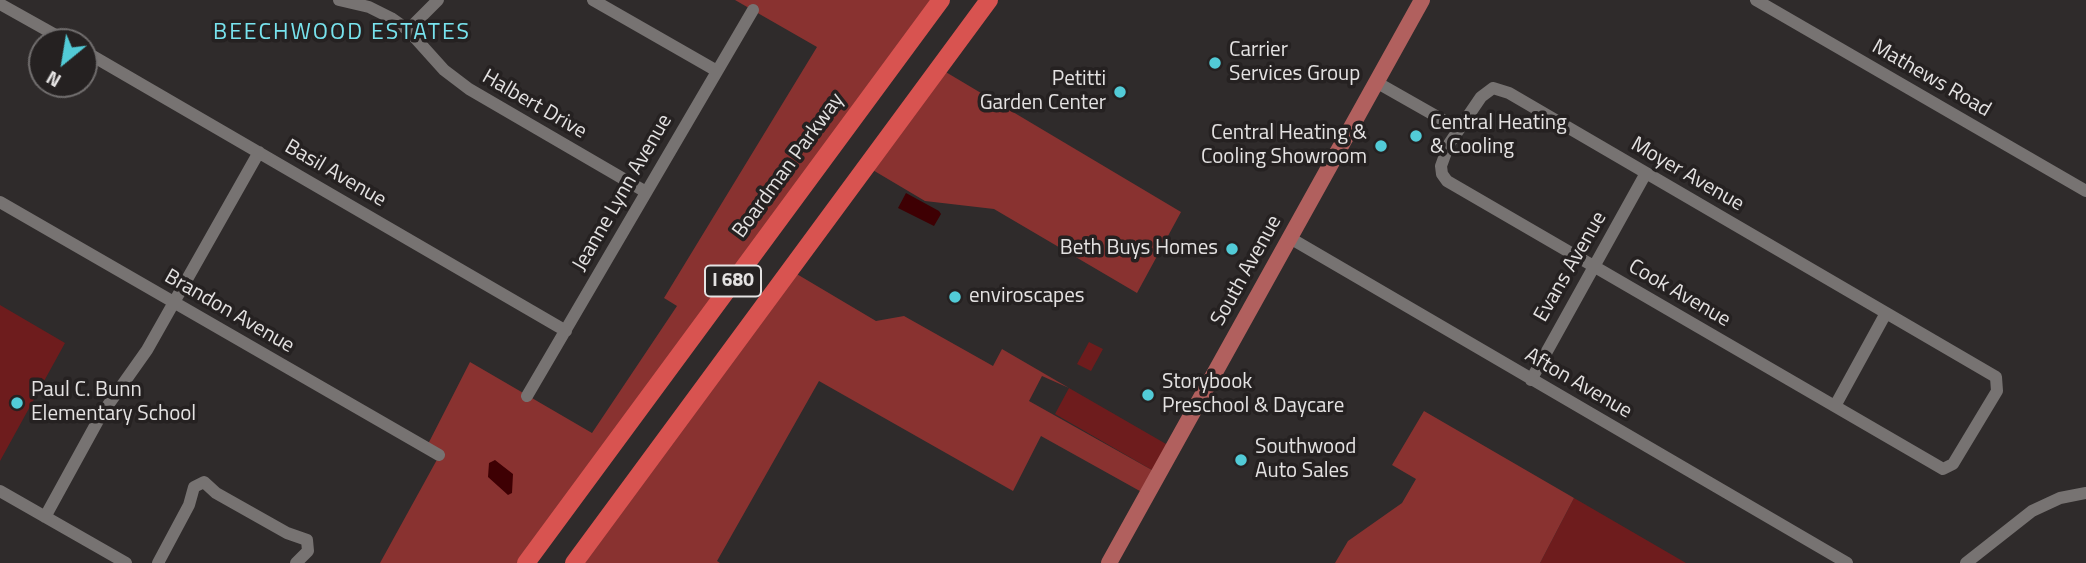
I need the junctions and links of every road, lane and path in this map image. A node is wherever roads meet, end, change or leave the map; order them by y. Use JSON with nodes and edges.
{"nodes":[{"id":1,"x":340,"y":0,"type":"edge"},
{"id":2,"x":438,"y":0,"type":"edge"},
{"id":3,"x":593,"y":0,"type":"edge"},
{"id":4,"x":941,"y":0,"type":"edge"},
{"id":5,"x":989,"y":0,"type":"edge"},
{"id":6,"x":1422,"y":0,"type":"edge"},
{"id":7,"x":1756,"y":0,"type":"edge"},
{"id":8,"x":0,"y":4,"type":"edge"},
{"id":9,"x":753,"y":10,"type":"dead end"},
{"id":10,"x":43,"y":28,"type":"edge"},
{"id":11,"x":408,"y":30,"type":"junction"},
{"id":12,"x":98,"y":59,"type":"edge"},
{"id":13,"x":717,"y":71,"type":"junction"},
{"id":14,"x":1376,"y":82,"type":"junction"},
{"id":15,"x":1457,"y":128,"type":"junction"},
{"id":16,"x":259,"y":152,"type":"junction"},
{"id":17,"x":1646,"y":173,"type":"junction"},
{"id":18,"x":2086,"y":191,"type":"edge"},
{"id":19,"x":646,"y":192,"type":"junction"},
{"id":20,"x":0,"y":202,"type":"edge"},
{"id":21,"x":1290,"y":237,"type":"junction"},
{"id":22,"x":1594,"y":266,"type":"junction"},
{"id":23,"x":174,"y":302,"type":"junction"},
{"id":24,"x":1886,"y":313,"type":"junction"},
{"id":25,"x":566,"y":331,"type":"junction"},
{"id":26,"x":1531,"y":380,"type":"junction"},
{"id":27,"x":527,"y":396,"type":"dead end"},
{"id":28,"x":1835,"y":406,"type":"junction"},
{"id":29,"x":439,"y":455,"type":"dead end"},
{"id":30,"x":1942,"y":469,"type":"joint"},
{"id":31,"x":0,"y":491,"type":"edge"},
{"id":32,"x":2086,"y":493,"type":"edge"},
{"id":33,"x":45,"y":517,"type":"junction"},
{"id":34,"x":127,"y":563,"type":"edge"},
{"id":35,"x":158,"y":563,"type":"edge"},
{"id":36,"x":296,"y":563,"type":"edge"},
{"id":37,"x":526,"y":563,"type":"edge"},
{"id":38,"x":574,"y":563,"type":"edge"},
{"id":39,"x":1109,"y":563,"type":"edge"},
{"id":40,"x":1847,"y":563,"type":"edge"},
{"id":41,"x":1966,"y":563,"type":"edge"}],
"edges":[{"from":1,"to":11,"type":"street","name":"Halbert Drive"},
{"from":2,"to":11,"type":"street"},
{"from":3,"to":13,"type":"street"},
{"from":4,"to":37,"type":"highway","name":"Boardman Parkway","number":"I 680"},
{"from":5,"to":38,"type":"highway","number":"I 680"},
{"from":6,"to":14,"type":"main road","name":"South Avenue"},
{"from":7,"to":18,"type":"street","name":"Mathews Road"},
{"from":8,"to":10,"type":"street"},
{"from":9,"to":13,"type":"street","name":"Jeanne Lynn Avenue"},
{"from":11,"to":19,"type":"street","name":"Halbert Drive"},
{"from":12,"to":16,"type":"street","name":"Basil Avenue"},
{"from":13,"to":19,"type":"street","name":"Jeanne Lynn Avenue"},
{"from":14,"to":15,"type":"street"},
{"from":14,"to":21,"type":"main road","name":"South Avenue"},
{"from":15,"to":17,"type":"street","name":"Moyer Avenue"},
{"from":15,"to":22,"type":"street","name":"Cook Avenue"},
{"from":16,"to":23,"type":"street"},
{"from":16,"to":25,"type":"street","name":"Basil Avenue"},
{"from":17,"to":22,"type":"street","name":"Evans Avenue"},
{"from":17,"to":24,"type":"street","name":"Moyer Avenue"},
{"from":19,"to":25,"type":"street","name":"Jeanne Lynn Avenue"},
{"from":20,"to":23,"type":"street","name":"Brandon Avenue"},
{"from":21,"to":26,"type":"street","name":"Afton Avenue"},
{"from":21,"to":39,"type":"main road","name":"South Avenue"},
{"from":22,"to":26,"type":"street","name":"Evans Avenue"},
{"from":22,"to":28,"type":"street","name":"Cook Avenue"},
{"from":23,"to":29,"type":"street","name":"Brandon Avenue"},
{"from":23,"to":33,"type":"street"},
{"from":24,"to":28,"type":"street"},
{"from":24,"to":30,"type":"street","name":"Moyer Avenue"},
{"from":25,"to":27,"type":"street","name":"Jeanne Lynn Avenue"},
{"from":26,"to":40,"type":"street","name":"Afton Avenue"},
{"from":28,"to":30,"type":"street","name":"Cook Avenue"},
{"from":31,"to":33,"type":"street"},
{"from":32,"to":41,"type":"street"},
{"from":33,"to":34,"type":"street"},
{"from":35,"to":36,"type":"street"}]}
